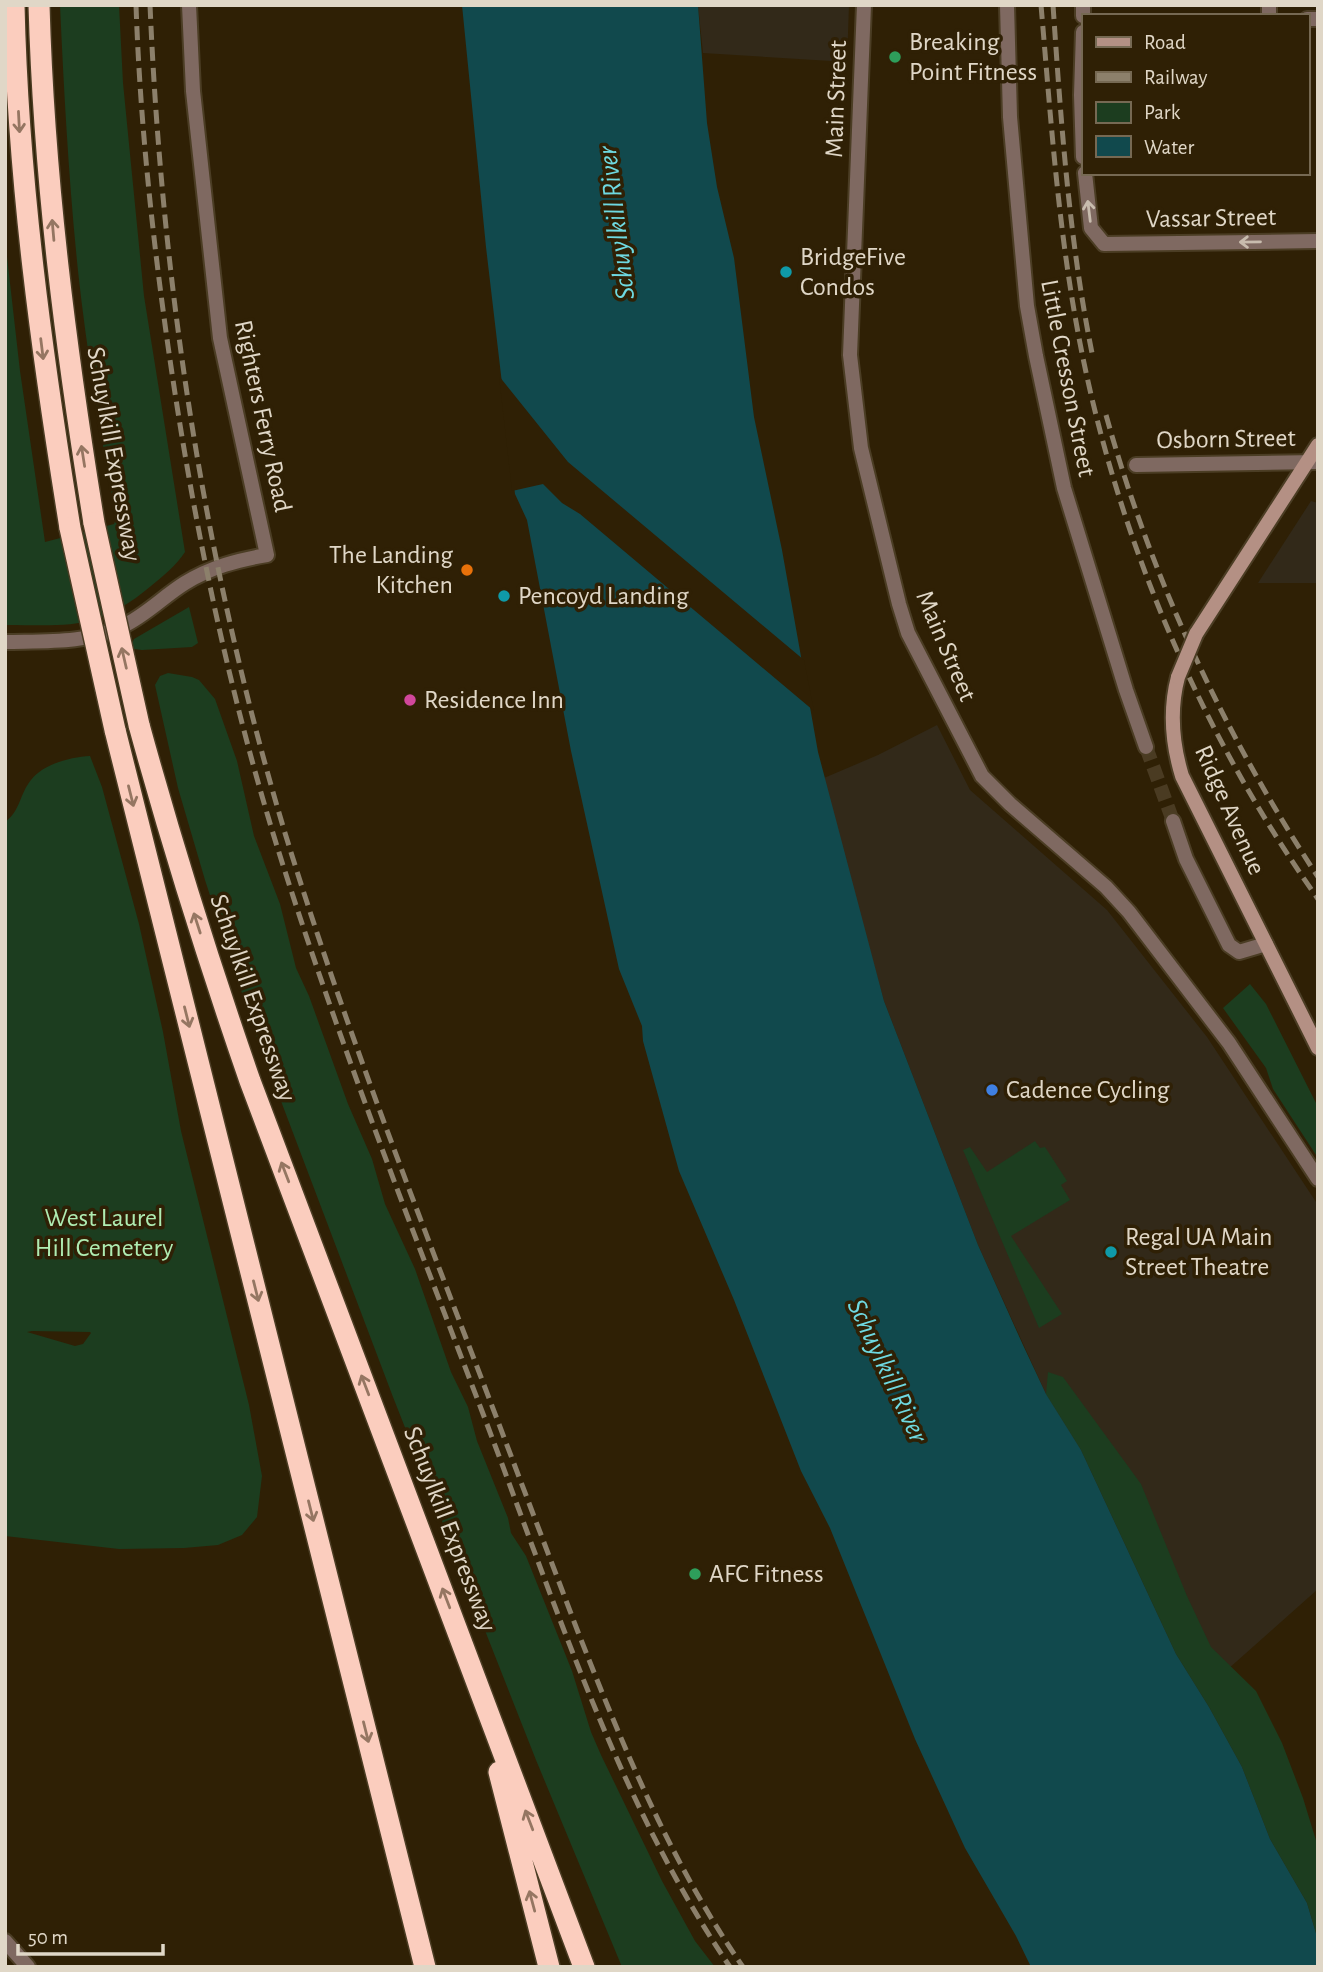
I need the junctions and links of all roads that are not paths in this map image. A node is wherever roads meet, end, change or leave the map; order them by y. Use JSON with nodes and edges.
{"nodes":[{"id":1,"x":14,"y":5,"type":"edge"},
{"id":2,"x":40,"y":5,"type":"edge"},
{"id":3,"x":189,"y":5,"type":"edge"},
{"id":4,"x":864,"y":5,"type":"edge"},
{"id":5,"x":1007,"y":5,"type":"edge"},
{"id":6,"x":1082,"y":64,"type":"edge"},
{"id":7,"x":1082,"y":126,"type":"edge"},
{"id":8,"x":1084,"y":175,"type":"edge"},
{"id":9,"x":1318,"y":241,"type":"edge"},
{"id":10,"x":1318,"y":445,"type":"edge"},
{"id":11,"x":1312,"y":462,"type":"edge"},
{"id":12,"x":1136,"y":464,"type":"dead end"},
{"id":13,"x":5,"y":642,"type":"edge"},
{"id":14,"x":1146,"y":747,"type":"tunnel mouth"},
{"id":15,"x":1173,"y":821,"type":"tunnel mouth"},
{"id":16,"x":1266,"y":944,"type":"junction"},
{"id":17,"x":1318,"y":1048,"type":"edge"},
{"id":18,"x":1318,"y":1179,"type":"edge"},
{"id":19,"x":470,"y":1662,"type":"junction"},
{"id":20,"x":415,"y":1925,"type":"junction"},
{"id":21,"x":5,"y":1941,"type":"edge"},
{"id":22,"x":28,"y":1967,"type":"edge"},
{"id":23,"x":425,"y":1967,"type":"edge"},
{"id":24,"x":437,"y":1967,"type":"edge"},
{"id":25,"x":549,"y":1967,"type":"edge"},
{"id":26,"x":584,"y":1967,"type":"edge"}],
"edges":[{"from":1,"to":20,"type":"highway","name":"Schuylkill Expressway","one_way":true,"bridge":true},
{"from":19,"to":2,"type":"highway","name":"Schuylkill Expressway","one_way":true,"bridge":true},
{"from":3,"to":13,"type":"street","name":"Righters Ferry Road"},
{"from":4,"to":18,"type":"street","name":"Main Street"},
{"from":5,"to":14,"type":"street","name":"Little Cresson Street"},
{"from":6,"to":7,"type":"street"},
{"from":9,"to":8,"type":"street","name":"Vassar Street","one_way":true},
{"from":10,"to":11,"type":"main road","name":"Ridge Avenue"},
{"from":11,"to":12,"type":"street","name":"Osborn Street"},
{"from":11,"to":16,"type":"main road","name":"Ridge Avenue","bridge":true},
{"from":15,"to":16,"type":"street"},
{"from":16,"to":17,"type":"main road","name":"Ridge Avenue"},
{"from":25,"to":19,"type":"highway","one_way":true},
{"from":26,"to":19,"type":"highway","name":"Schuylkill Expressway","one_way":true},
{"from":20,"to":23,"type":"highway","name":"Schuylkill Expressway"},
{"from":20,"to":24,"type":"highway"},
{"from":21,"to":22,"type":"street"}]}
